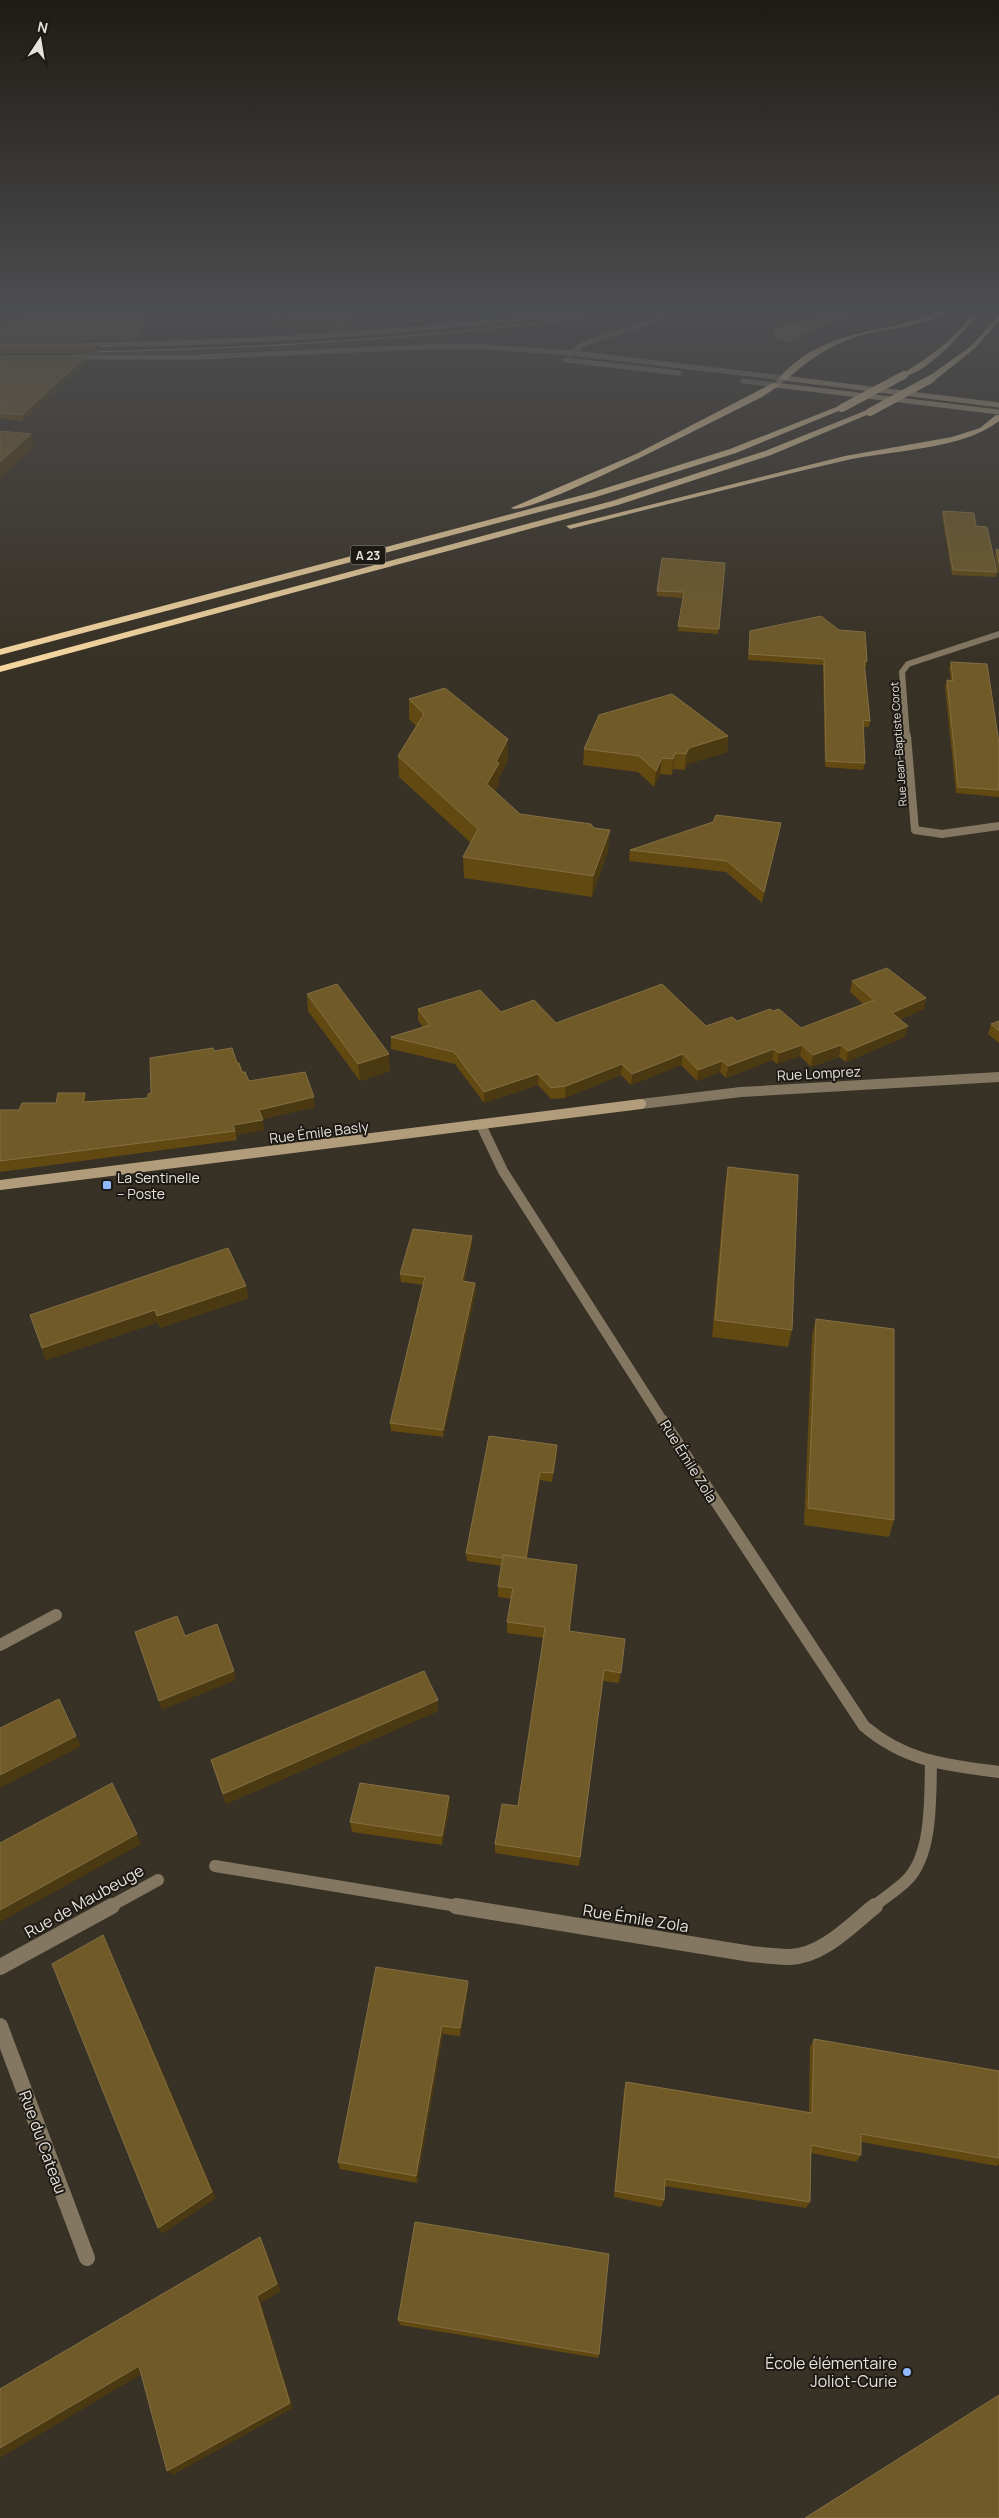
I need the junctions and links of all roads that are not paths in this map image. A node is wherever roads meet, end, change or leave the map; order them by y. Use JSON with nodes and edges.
{"nodes":[{"id":1,"x":699,"y":425,"type":"edge"},
{"id":2,"x":802,"y":425,"type":"edge"},
{"id":3,"x":840,"y":425,"type":"edge"},
{"id":4,"x":990,"y":425,"type":"edge"},
{"id":5,"x":563,"y":528,"type":"dead end"},
{"id":6,"x":535,"y":535,"type":"dead end"},
{"id":7,"x":429,"y":539,"type":"junction"},
{"id":8,"x":361,"y":572,"type":"junction"},
{"id":9,"x":999,"y":634,"type":"edge"},
{"id":10,"x":0,"y":652,"type":"edge"},
{"id":11,"x":0,"y":669,"type":"edge"},
{"id":12,"x":999,"y":826,"type":"edge"},
{"id":13,"x":999,"y":1077,"type":"edge"},
{"id":14,"x":641,"y":1104,"type":"joint"},
{"id":15,"x":481,"y":1125,"type":"junction"},
{"id":16,"x":0,"y":1185,"type":"edge"},
{"id":17,"x":56,"y":1615,"type":"dead end"},
{"id":18,"x":0,"y":1645,"type":"edge"},
{"id":19,"x":931,"y":1761,"type":"junction"},
{"id":20,"x":999,"y":1772,"type":"edge"},
{"id":21,"x":215,"y":1866,"type":"dead end"},
{"id":22,"x":158,"y":1880,"type":"dead end"},
{"id":23,"x":0,"y":1967,"type":"edge"},
{"id":24,"x":0,"y":2026,"type":"edge"},
{"id":25,"x":86,"y":2258,"type":"dead end"}],
"edges":[{"from":1,"to":7,"type":"highway"},
{"from":2,"to":7,"type":"highway","number":"A 23","bridge":true},
{"from":3,"to":8,"type":"highway","number":"A 23","bridge":true},
{"from":4,"to":5,"type":"highway"},
{"from":6,"to":8,"type":"highway"},
{"from":7,"to":10,"type":"highway","number":"A 23"},
{"from":8,"to":11,"type":"highway","number":"A 23"},
{"from":9,"to":12,"type":"street","name":"Rue Jean-Baptiste Corot"},
{"from":13,"to":14,"type":"street","name":"Rue Lomprez"},
{"from":14,"to":15,"type":"main road","name":"Rue Émile Basly"},
{"from":15,"to":16,"type":"main road","name":"Rue Émile Basly"},
{"from":15,"to":19,"type":"street","name":"Rue Émile Zola"},
{"from":17,"to":18,"type":"street"},
{"from":19,"to":20,"type":"street","name":"Rue Émile Zola"},
{"from":19,"to":21,"type":"street","name":"Rue Émile Zola"},
{"from":22,"to":23,"type":"street","name":"Rue de Maubeuge"},
{"from":24,"to":25,"type":"street","name":"Rue du Cateau"}]}
